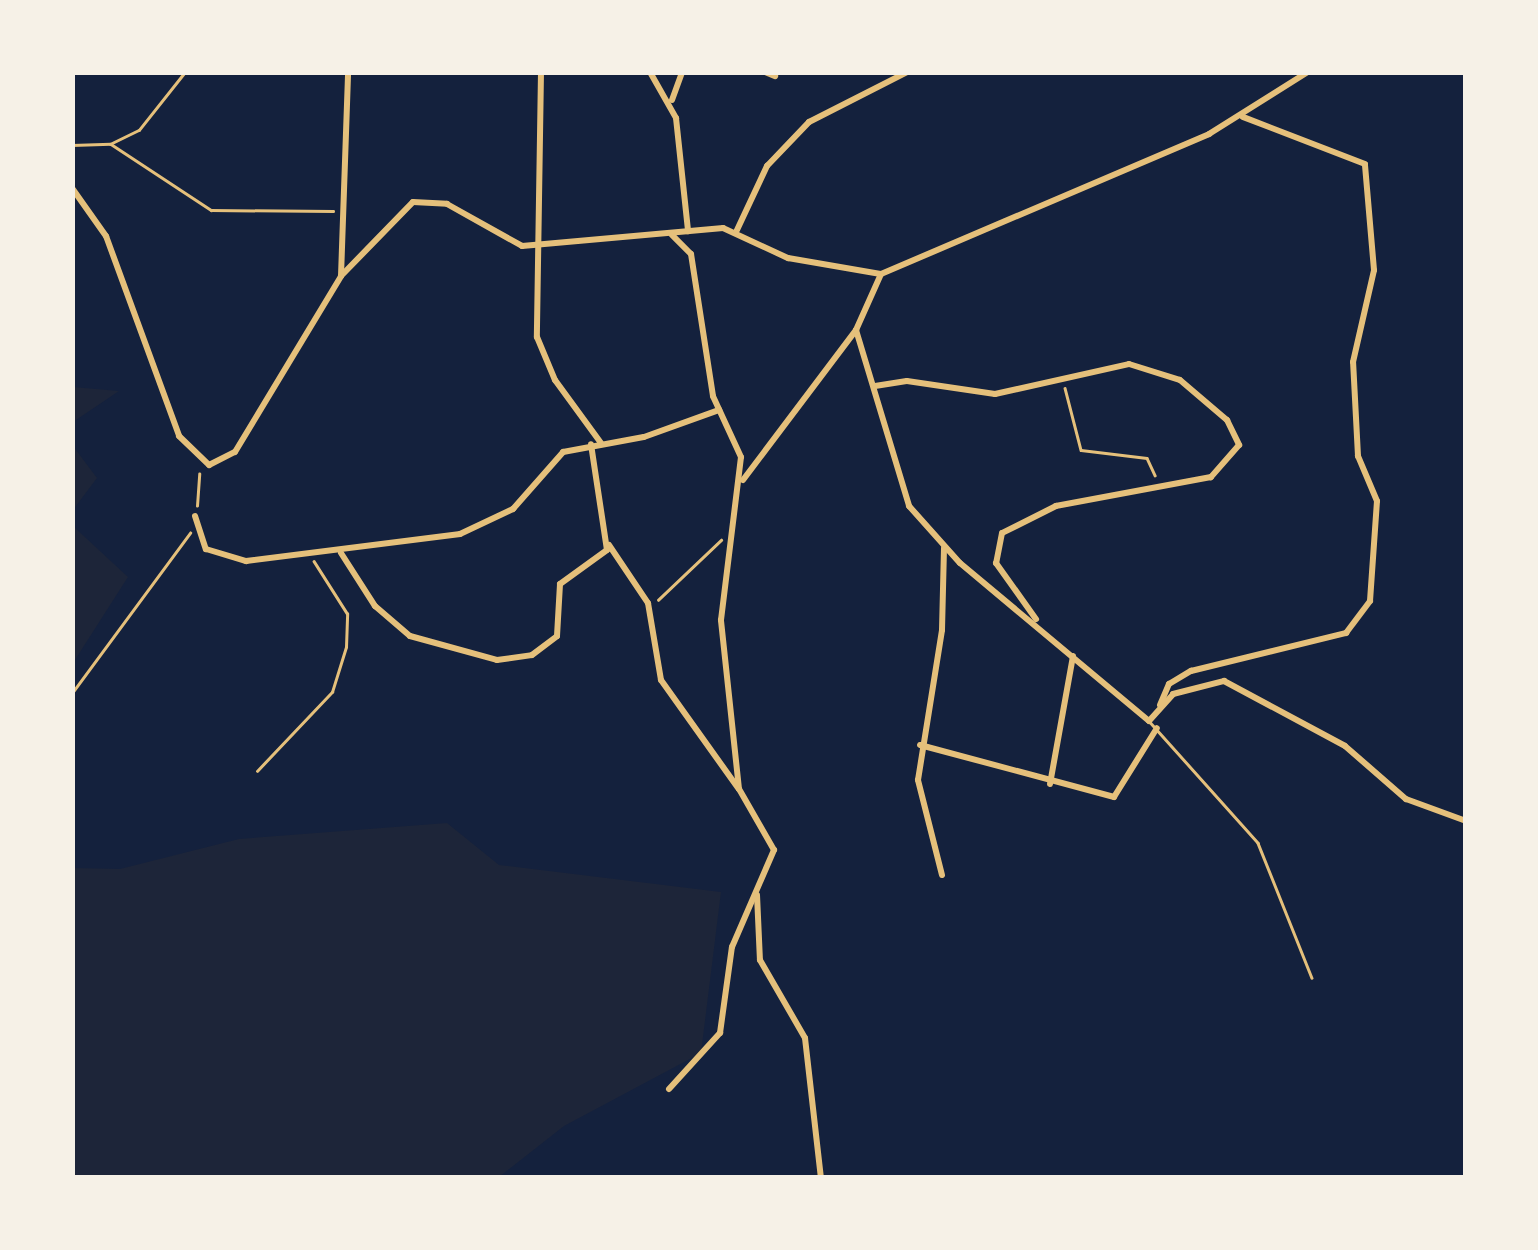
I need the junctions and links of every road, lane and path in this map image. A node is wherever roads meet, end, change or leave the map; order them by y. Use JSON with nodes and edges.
{"nodes":[{"id":1,"x":184,"y":72,"type":"edge"},
{"id":2,"x":348,"y":72,"type":"edge"},
{"id":3,"x":540,"y":72,"type":"edge"},
{"id":4,"x":650,"y":72,"type":"edge"},
{"id":5,"x":682,"y":72,"type":"edge"},
{"id":6,"x":765,"y":72,"type":"edge"},
{"id":7,"x":907,"y":72,"type":"edge"},
{"id":8,"x":1308,"y":72,"type":"edge"},
{"id":9,"x":775,"y":76,"type":"dead end"},
{"id":10,"x":672,"y":102,"type":"junction"},
{"id":11,"x":1243,"y":117,"type":"junction"},
{"id":12,"x":111,"y":144,"type":"junction"},
{"id":13,"x":72,"y":145,"type":"edge"},
{"id":14,"x":72,"y":188,"type":"edge"},
{"id":15,"x":340,"y":212,"type":"junction"},
{"id":16,"x":737,"y":230,"type":"junction"},
{"id":17,"x":688,"y":231,"type":"junction"},
{"id":18,"x":671,"y":235,"type":"junction"},
{"id":19,"x":536,"y":248,"type":"junction"},
{"id":20,"x":881,"y":274,"type":"junction"},
{"id":21,"x":341,"y":276,"type":"junction"},
{"id":22,"x":856,"y":330,"type":"junction"},
{"id":23,"x":1061,"y":378,"type":"junction"},
{"id":24,"x":875,"y":386,"type":"junction"},
{"id":25,"x":718,"y":410,"type":"junction"},
{"id":26,"x":602,"y":443,"type":"junction"},
{"id":27,"x":591,"y":444,"type":"junction"},
{"id":28,"x":200,"y":464,"type":"junction"},
{"id":29,"x":741,"y":482,"type":"junction"},
{"id":30,"x":1158,"y":489,"type":"junction"},
{"id":31,"x":195,"y":516,"type":"junction"},
{"id":32,"x":726,"y":532,"type":"dead end"},
{"id":33,"x":608,"y":544,"type":"junction"},
{"id":34,"x":944,"y":547,"type":"junction"},
{"id":35,"x":341,"y":553,"type":"junction"},
{"id":36,"x":310,"y":556,"type":"junction"},
{"id":37,"x":648,"y":606,"type":"junction"},
{"id":38,"x":1048,"y":634,"type":"junction"},
{"id":39,"x":1073,"y":656,"type":"junction"},
{"id":40,"x":72,"y":692,"type":"edge"},
{"id":41,"x":1160,"y":706,"type":"junction"},
{"id":42,"x":1149,"y":720,"type":"junction"},
{"id":43,"x":1157,"y":728,"type":"junction"},
{"id":44,"x":920,"y":745,"type":"junction"},
{"id":45,"x":257,"y":771,"type":"dead end"},
{"id":46,"x":1050,"y":784,"type":"junction"},
{"id":47,"x":739,"y":789,"type":"junction"},
{"id":48,"x":1466,"y":822,"type":"edge"},
{"id":49,"x":942,"y":875,"type":"dead end"},
{"id":50,"x":757,"y":893,"type":"junction"},
{"id":51,"x":1312,"y":978,"type":"dead end"},
{"id":52,"x":669,"y":1089,"type":"dead end"},
{"id":53,"x":821,"y":1178,"type":"edge"}],
"edges":[{"from":1,"to":12,"type":"path"},
{"from":2,"to":15,"type":"street"},
{"from":3,"to":19,"type":"street"},
{"from":4,"to":10,"type":"street"},
{"from":5,"to":10,"type":"street"},
{"from":6,"to":9,"type":"street"},
{"from":7,"to":16,"type":"street"},
{"from":8,"to":11,"type":"street"},
{"from":10,"to":17,"type":"street"},
{"from":11,"to":20,"type":"street"},
{"from":11,"to":41,"type":"street"},
{"from":12,"to":13,"type":"path"},
{"from":12,"to":15,"type":"path"},
{"from":14,"to":28,"type":"street"},
{"from":15,"to":21,"type":"street"},
{"from":16,"to":17,"type":"street"},
{"from":16,"to":20,"type":"street"},
{"from":17,"to":18,"type":"street"},
{"from":18,"to":19,"type":"street"},
{"from":18,"to":25,"type":"street"},
{"from":19,"to":21,"type":"street"},
{"from":19,"to":26,"type":"street"},
{"from":20,"to":22,"type":"street"},
{"from":21,"to":28,"type":"street"},
{"from":22,"to":24,"type":"street"},
{"from":22,"to":29,"type":"street"},
{"from":23,"to":24,"type":"street"},
{"from":23,"to":30,"type":"path"},
{"from":23,"to":30,"type":"street"},
{"from":24,"to":34,"type":"street"},
{"from":25,"to":26,"type":"street"},
{"from":25,"to":29,"type":"street"},
{"from":26,"to":27,"type":"street"},
{"from":27,"to":33,"type":"street"},
{"from":27,"to":35,"type":"street"},
{"from":28,"to":31,"type":"path"},
{"from":29,"to":47,"type":"street"},
{"from":30,"to":38,"type":"street"},
{"from":31,"to":36,"type":"street"},
{"from":31,"to":40,"type":"path"},
{"from":32,"to":37,"type":"path"},
{"from":33,"to":35,"type":"street"},
{"from":33,"to":37,"type":"street"},
{"from":34,"to":38,"type":"street"},
{"from":34,"to":44,"type":"street"},
{"from":35,"to":36,"type":"street"},
{"from":36,"to":45,"type":"path"},
{"from":37,"to":47,"type":"street"},
{"from":38,"to":39,"type":"street"},
{"from":39,"to":42,"type":"street"},
{"from":39,"to":46,"type":"street"},
{"from":41,"to":42,"type":"street"},
{"from":41,"to":48,"type":"street"},
{"from":42,"to":43,"type":"lane"},
{"from":43,"to":46,"type":"street"},
{"from":43,"to":51,"type":"lane"},
{"from":44,"to":46,"type":"street"},
{"from":44,"to":49,"type":"street"},
{"from":47,"to":50,"type":"street"},
{"from":50,"to":52,"type":"street"},
{"from":50,"to":53,"type":"street"}]}
